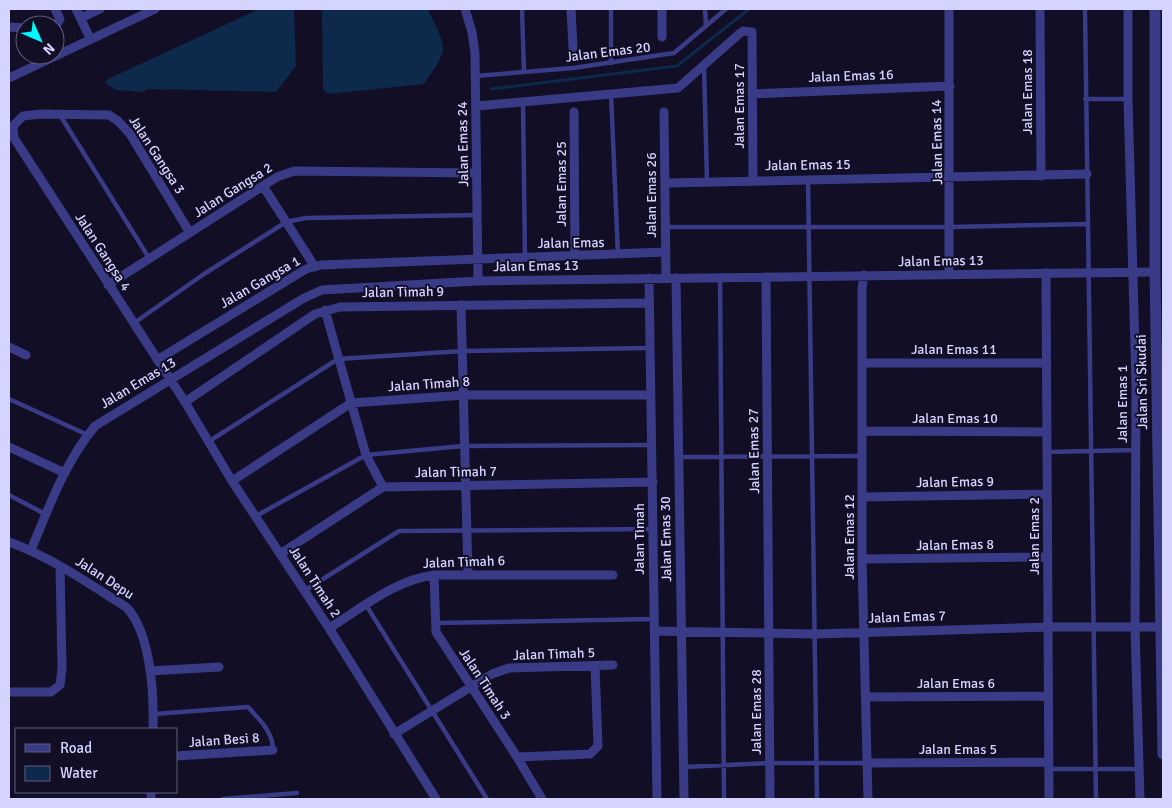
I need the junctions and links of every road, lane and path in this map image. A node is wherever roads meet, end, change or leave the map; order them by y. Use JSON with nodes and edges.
{"nodes":[{"id":1,"x":76,"y":9,"type":"edge"},
{"id":2,"x":100,"y":9,"type":"edge"},
{"id":3,"x":155,"y":9,"type":"edge"},
{"id":4,"x":465,"y":9,"type":"edge"},
{"id":5,"x":522,"y":9,"type":"edge"},
{"id":6,"x":571,"y":9,"type":"edge"},
{"id":7,"x":611,"y":9,"type":"edge"},
{"id":8,"x":662,"y":9,"type":"edge"},
{"id":9,"x":705,"y":9,"type":"edge"},
{"id":10,"x":726,"y":9,"type":"edge"},
{"id":11,"x":949,"y":9,"type":"edge"},
{"id":12,"x":1040,"y":9,"type":"edge"},
{"id":13,"x":1085,"y":9,"type":"edge"},
{"id":14,"x":1128,"y":9,"type":"edge"},
{"id":15,"x":1155,"y":9,"type":"edge"},
{"id":16,"x":81,"y":18,"type":"junction"},
{"id":17,"x":706,"y":26,"type":"junction"},
{"id":18,"x":662,"y":37,"type":"dead end"},
{"id":19,"x":90,"y":38,"type":"junction"},
{"id":20,"x":572,"y":48,"type":"dead end"},
{"id":21,"x":612,"y":63,"type":"junction"},
{"id":22,"x":704,"y":66,"type":"junction"},
{"id":23,"x":524,"y":72,"type":"junction"},
{"id":24,"x":476,"y":76,"type":"junction"},
{"id":25,"x":9,"y":78,"type":"edge"},
{"id":26,"x":950,"y":86,"type":"junction"},
{"id":27,"x":611,"y":94,"type":"junction"},
{"id":28,"x":752,"y":94,"type":"junction"},
{"id":29,"x":1085,"y":99,"type":"junction"},
{"id":30,"x":1128,"y":99,"type":"junction"},
{"id":31,"x":1160,"y":101,"type":"edge"},
{"id":32,"x":523,"y":102,"type":"junction"},
{"id":33,"x":477,"y":106,"type":"junction"},
{"id":34,"x":574,"y":112,"type":"dead end"},
{"id":35,"x":664,"y":112,"type":"dead end"},
{"id":36,"x":60,"y":114,"type":"junction"},
{"id":37,"x":14,"y":138,"type":"joint"},
{"id":38,"x":477,"y":173,"type":"junction"},
{"id":39,"x":1087,"y":174,"type":"junction"},
{"id":40,"x":1040,"y":176,"type":"junction"},
{"id":41,"x":951,"y":177,"type":"junction"},
{"id":42,"x":808,"y":179,"type":"junction"},
{"id":43,"x":753,"y":180,"type":"junction"},
{"id":44,"x":707,"y":181,"type":"junction"},
{"id":45,"x":666,"y":183,"type":"junction"},
{"id":46,"x":263,"y":186,"type":"junction"},
{"id":47,"x":478,"y":215,"type":"junction"},
{"id":48,"x":286,"y":222,"type":"junction"},
{"id":49,"x":1088,"y":224,"type":"junction"},
{"id":50,"x":809,"y":226,"type":"junction"},
{"id":51,"x":666,"y":227,"type":"junction"},
{"id":52,"x":950,"y":227,"type":"junction"},
{"id":53,"x":190,"y":233,"type":"junction"},
{"id":54,"x":665,"y":252,"type":"junction"},
{"id":55,"x":618,"y":256,"type":"junction"},
{"id":56,"x":575,"y":257,"type":"junction"},
{"id":57,"x":148,"y":258,"type":"junction"},
{"id":58,"x":525,"y":258,"type":"junction"},
{"id":59,"x":478,"y":260,"type":"junction"},
{"id":60,"x":314,"y":267,"type":"junction"},
{"id":61,"x":1133,"y":272,"type":"junction"},
{"id":62,"x":1155,"y":272,"type":"junction"},
{"id":63,"x":1046,"y":273,"type":"junction"},
{"id":64,"x":1089,"y":273,"type":"junction"},
{"id":65,"x":949,"y":274,"type":"junction"},
{"id":66,"x":809,"y":276,"type":"junction"},
{"id":67,"x":864,"y":276,"type":"junction"},
{"id":68,"x":720,"y":277,"type":"junction"},
{"id":69,"x":766,"y":277,"type":"junction"},
{"id":70,"x":649,"y":278,"type":"junction"},
{"id":71,"x":666,"y":278,"type":"junction"},
{"id":72,"x":676,"y":278,"type":"junction"},
{"id":73,"x":478,"y":281,"type":"junction"},
{"id":74,"x":108,"y":285,"type":"junction"},
{"id":75,"x":649,"y":303,"type":"junction"},
{"id":76,"x":461,"y":305,"type":"junction"},
{"id":77,"x":325,"y":310,"type":"junction"},
{"id":78,"x":133,"y":324,"type":"junction"},
{"id":79,"x":9,"y":347,"type":"edge"},
{"id":80,"x":651,"y":348,"type":"junction"},
{"id":81,"x":463,"y":351,"type":"junction"},
{"id":82,"x":26,"y":355,"type":"dead end"},
{"id":83,"x":338,"y":359,"type":"junction"},
{"id":84,"x":157,"y":360,"type":"junction"},
{"id":85,"x":862,"y":363,"type":"junction"},
{"id":86,"x":1047,"y":363,"type":"junction"},
{"id":87,"x":171,"y":380,"type":"junction"},
{"id":88,"x":465,"y":395,"type":"junction"},
{"id":89,"x":651,"y":395,"type":"junction"},
{"id":90,"x":9,"y":399,"type":"edge"},
{"id":91,"x":185,"y":402,"type":"junction"},
{"id":92,"x":351,"y":403,"type":"junction"},
{"id":93,"x":1160,"y":411,"type":"edge"},
{"id":94,"x":862,"y":431,"type":"junction"},
{"id":95,"x":1047,"y":432,"type":"junction"},
{"id":96,"x":88,"y":434,"type":"junction"},
{"id":97,"x":208,"y":442,"type":"junction"},
{"id":98,"x":652,"y":445,"type":"junction"},
{"id":99,"x":464,"y":446,"type":"junction"},
{"id":100,"x":9,"y":447,"type":"edge"},
{"id":101,"x":1091,"y":450,"type":"junction"},
{"id":102,"x":1135,"y":450,"type":"junction"},
{"id":103,"x":1047,"y":452,"type":"junction"},
{"id":104,"x":366,"y":455,"type":"junction"},
{"id":105,"x":767,"y":455,"type":"junction"},
{"id":106,"x":722,"y":456,"type":"junction"},
{"id":107,"x":813,"y":456,"type":"junction"},
{"id":108,"x":862,"y":456,"type":"junction"},
{"id":109,"x":679,"y":457,"type":"junction"},
{"id":110,"x":1160,"y":464,"type":"edge"},
{"id":111,"x":65,"y":473,"type":"junction"},
{"id":112,"x":232,"y":481,"type":"junction"},
{"id":113,"x":653,"y":482,"type":"junction"},
{"id":114,"x":464,"y":486,"type":"junction"},
{"id":115,"x":383,"y":487,"type":"junction"},
{"id":116,"x":1047,"y":494,"type":"junction"},
{"id":117,"x":9,"y":496,"type":"edge"},
{"id":118,"x":863,"y":497,"type":"junction"},
{"id":119,"x":46,"y":515,"type":"junction"},
{"id":120,"x":256,"y":516,"type":"junction"},
{"id":121,"x":653,"y":529,"type":"junction"},
{"id":122,"x":466,"y":530,"type":"junction"},
{"id":123,"x":9,"y":542,"type":"edge"},
{"id":124,"x":31,"y":550,"type":"junction"},
{"id":125,"x":280,"y":554,"type":"junction"},
{"id":126,"x":1048,"y":557,"type":"junction"},
{"id":127,"x":862,"y":559,"type":"junction"},
{"id":128,"x":60,"y":566,"type":"junction"},
{"id":129,"x":434,"y":575,"type":"junction"},
{"id":130,"x":468,"y":576,"type":"junction"},
{"id":131,"x":614,"y":576,"type":"dead end"},
{"id":132,"x":304,"y":591,"type":"junction"},
{"id":133,"x":366,"y":605,"type":"junction"},
{"id":134,"x":654,"y":619,"type":"junction"},
{"id":135,"x":434,"y":623,"type":"junction"},
{"id":136,"x":1161,"y":624,"type":"edge"},
{"id":137,"x":1048,"y":627,"type":"junction"},
{"id":138,"x":1094,"y":627,"type":"junction"},
{"id":139,"x":1135,"y":627,"type":"junction"},
{"id":140,"x":329,"y":628,"type":"junction"},
{"id":141,"x":682,"y":630,"type":"junction"},
{"id":142,"x":770,"y":630,"type":"junction"},
{"id":143,"x":654,"y":631,"type":"junction"},
{"id":144,"x":723,"y":632,"type":"junction"},
{"id":145,"x":863,"y":632,"type":"junction"},
{"id":146,"x":815,"y":634,"type":"junction"},
{"id":147,"x":613,"y":665,"type":"dead end"},
{"id":148,"x":596,"y":666,"type":"junction"},
{"id":149,"x":219,"y":667,"type":"dead end"},
{"id":150,"x":150,"y":672,"type":"junction"},
{"id":151,"x":471,"y":687,"type":"junction"},
{"id":152,"x":9,"y":692,"type":"edge"},
{"id":153,"x":1047,"y":696,"type":"junction"},
{"id":154,"x":866,"y":697,"type":"junction"},
{"id":155,"x":432,"y":711,"type":"junction"},
{"id":156,"x":154,"y":714,"type":"junction"},
{"id":157,"x":153,"y":728,"type":"edge"},
{"id":158,"x":394,"y":734,"type":"junction"},
{"id":159,"x":273,"y":750,"type":"joint"},
{"id":160,"x":1163,"y":754,"type":"edge"},
{"id":161,"x":178,"y":756,"type":"edge"},
{"id":162,"x":517,"y":758,"type":"junction"},
{"id":163,"x":770,"y":763,"type":"junction"},
{"id":164,"x":816,"y":763,"type":"junction"},
{"id":165,"x":868,"y":763,"type":"junction"},
{"id":166,"x":724,"y":765,"type":"junction"},
{"id":167,"x":1049,"y":766,"type":"junction"},
{"id":168,"x":684,"y":767,"type":"junction"},
{"id":169,"x":1139,"y":769,"type":"junction"},
{"id":170,"x":1096,"y":770,"type":"junction"},
{"id":171,"x":297,"y":793,"type":"dead end"},
{"id":172,"x":223,"y":799,"type":"edge"},
{"id":173,"x":436,"y":799,"type":"edge"},
{"id":174,"x":487,"y":799,"type":"edge"},
{"id":175,"x":542,"y":799,"type":"edge"},
{"id":176,"x":657,"y":799,"type":"edge"},
{"id":177,"x":684,"y":799,"type":"edge"},
{"id":178,"x":724,"y":799,"type":"edge"},
{"id":179,"x":770,"y":799,"type":"edge"},
{"id":180,"x":817,"y":799,"type":"edge"},
{"id":181,"x":868,"y":799,"type":"edge"},
{"id":182,"x":1049,"y":799,"type":"edge"},
{"id":183,"x":1096,"y":799,"type":"edge"},
{"id":184,"x":1140,"y":799,"type":"edge"}],
"edges":[{"from":1,"to":16,"type":"street"},
{"from":2,"to":16,"type":"street"},
{"from":3,"to":19,"type":"street"},
{"from":4,"to":24,"type":"street","name":"Jalan Emas 24"},
{"from":5,"to":23,"type":"lane"},
{"from":6,"to":20,"type":"street"},
{"from":7,"to":21,"type":"lane"},
{"from":8,"to":18,"type":"street"},
{"from":9,"to":17,"type":"lane"},
{"from":10,"to":17,"type":"lane","name":"Jalan Emas 20"},
{"from":11,"to":26,"type":"street","name":"Jalan Emas 14"},
{"from":12,"to":40,"type":"street","name":"Jalan Emas 18"},
{"from":13,"to":29,"type":"lane"},
{"from":14,"to":30,"type":"street","name":"Jalan Emas 1"},
{"from":15,"to":31,"type":"street","name":"Jalan Sri Skudai"},
{"from":16,"to":19,"type":"street"},
{"from":17,"to":21,"type":"lane","name":"Jalan Emas 20"},
{"from":19,"to":25,"type":"street"},
{"from":21,"to":23,"type":"lane","name":"Jalan Emas 20"},
{"from":22,"to":27,"type":"street"},
{"from":22,"to":28,"type":"street","name":"Jalan Emas 17"},
{"from":22,"to":44,"type":"lane"},
{"from":23,"to":24,"type":"lane","name":"Jalan Emas 20"},
{"from":24,"to":33,"type":"street","name":"Jalan Emas 24"},
{"from":26,"to":28,"type":"street","name":"Jalan Emas 16"},
{"from":26,"to":41,"type":"street","name":"Jalan Emas 14"},
{"from":27,"to":32,"type":"street"},
{"from":27,"to":55,"type":"lane"},
{"from":28,"to":43,"type":"street","name":"Jalan Emas 17"},
{"from":29,"to":30,"type":"lane"},
{"from":29,"to":39,"type":"lane"},
{"from":30,"to":61,"type":"street","name":"Jalan Emas 1"},
{"from":31,"to":62,"type":"street","name":"Jalan Sri Skudai"},
{"from":32,"to":33,"type":"street"},
{"from":32,"to":58,"type":"lane"},
{"from":33,"to":38,"type":"street","name":"Jalan Emas 24"},
{"from":34,"to":56,"type":"street","name":"Jalan Emas 25"},
{"from":35,"to":45,"type":"street","name":"Jalan Emas 26"},
{"from":36,"to":37,"type":"street","name":"Jalan Gangsa 3"},
{"from":36,"to":53,"type":"street","name":"Jalan Gangsa 3"},
{"from":36,"to":57,"type":"lane"},
{"from":37,"to":74,"type":"street","name":"Jalan Gangsa 4"},
{"from":38,"to":46,"type":"street","name":"Jalan Gangsa 2"},
{"from":38,"to":47,"type":"street","name":"Jalan Emas 24"},
{"from":39,"to":40,"type":"street"},
{"from":39,"to":49,"type":"lane"},
{"from":40,"to":41,"type":"street"},
{"from":41,"to":42,"type":"street","name":"Jalan Emas 15"},
{"from":41,"to":52,"type":"street","name":"Jalan Emas 14"},
{"from":42,"to":43,"type":"street","name":"Jalan Emas 15"},
{"from":42,"to":50,"type":"lane"},
{"from":43,"to":44,"type":"street","name":"Jalan Emas 15"},
{"from":44,"to":45,"type":"street","name":"Jalan Emas 15"},
{"from":45,"to":51,"type":"street","name":"Jalan Emas 26"},
{"from":46,"to":48,"type":"street"},
{"from":46,"to":53,"type":"street","name":"Jalan Gangsa 2"},
{"from":47,"to":48,"type":"lane"},
{"from":47,"to":59,"type":"street","name":"Jalan Emas 24"},
{"from":48,"to":60,"type":"street"},
{"from":48,"to":78,"type":"lane"},
{"from":49,"to":52,"type":"lane"},
{"from":49,"to":64,"type":"lane"},
{"from":50,"to":51,"type":"lane"},
{"from":50,"to":52,"type":"lane"},
{"from":50,"to":66,"type":"lane"},
{"from":51,"to":54,"type":"street","name":"Jalan Emas 26"},
{"from":52,"to":65,"type":"street","name":"Jalan Emas 14"},
{"from":53,"to":57,"type":"street","name":"Jalan Gangsa 2"},
{"from":54,"to":55,"type":"street","name":"Jalan Emas"},
{"from":54,"to":71,"type":"street","name":"Jalan Emas 26"},
{"from":55,"to":56,"type":"street","name":"Jalan Emas"},
{"from":56,"to":58,"type":"street","name":"Jalan Emas"},
{"from":57,"to":74,"type":"street","name":"Jalan Gangsa 2"},
{"from":58,"to":59,"type":"street","name":"Jalan Emas"},
{"from":59,"to":60,"type":"street","name":"Jalan Gangsa 1"},
{"from":59,"to":73,"type":"street","name":"Jalan Emas 24"},
{"from":60,"to":84,"type":"street","name":"Jalan Gangsa 1"},
{"from":61,"to":62,"type":"street","name":"Jalan Emas 13"},
{"from":61,"to":64,"type":"street","name":"Jalan Emas 13"},
{"from":61,"to":102,"type":"street","name":"Jalan Emas 1"},
{"from":62,"to":93,"type":"street","name":"Jalan Sri Skudai"},
{"from":63,"to":64,"type":"street","name":"Jalan Emas 13"},
{"from":63,"to":65,"type":"street","name":"Jalan Emas 13"},
{"from":63,"to":86,"type":"street","name":"Jalan Emas 2"},
{"from":64,"to":101,"type":"lane"},
{"from":65,"to":67,"type":"street","name":"Jalan Emas 13"},
{"from":66,"to":67,"type":"street","name":"Jalan Emas 13"},
{"from":66,"to":69,"type":"street","name":"Jalan Emas 13"},
{"from":66,"to":107,"type":"lane"},
{"from":67,"to":85,"type":"street","name":"Jalan Emas 12"},
{"from":68,"to":69,"type":"street","name":"Jalan Emas 13"},
{"from":68,"to":72,"type":"street","name":"Jalan Emas 13"},
{"from":68,"to":106,"type":"lane"},
{"from":69,"to":105,"type":"street","name":"Jalan Emas 27"},
{"from":70,"to":71,"type":"street","name":"Jalan Emas 13"},
{"from":70,"to":73,"type":"street","name":"Jalan Emas 13"},
{"from":70,"to":75,"type":"street","name":"Jalan Timah"},
{"from":71,"to":72,"type":"street","name":"Jalan Emas 13"},
{"from":72,"to":109,"type":"street","name":"Jalan Emas 30"},
{"from":73,"to":87,"type":"street","name":"Jalan Emas 13"},
{"from":74,"to":78,"type":"street","name":"Jalan Gangsa 4"},
{"from":75,"to":76,"type":"street","name":"Jalan Timah 9"},
{"from":75,"to":80,"type":"street","name":"Jalan Timah"},
{"from":76,"to":77,"type":"street","name":"Jalan Timah 9"},
{"from":76,"to":81,"type":"street"},
{"from":77,"to":83,"type":"street"},
{"from":77,"to":91,"type":"street","name":"Jalan Timah 9"},
{"from":78,"to":84,"type":"street","name":"Jalan Gangsa 4"},
{"from":79,"to":82,"type":"street"},
{"from":80,"to":81,"type":"lane"},
{"from":80,"to":89,"type":"street","name":"Jalan Timah"},
{"from":81,"to":83,"type":"lane"},
{"from":81,"to":88,"type":"street"},
{"from":83,"to":92,"type":"street"},
{"from":83,"to":97,"type":"lane"},
{"from":84,"to":87,"type":"street","name":"Jalan Gangsa 4"},
{"from":85,"to":86,"type":"street","name":"Jalan Emas 11"},
{"from":85,"to":94,"type":"street","name":"Jalan Emas 12"},
{"from":86,"to":95,"type":"street","name":"Jalan Emas 2"},
{"from":87,"to":91,"type":"street","name":"Jalan Timah 2"},
{"from":87,"to":96,"type":"street","name":"Jalan Emas 13"},
{"from":88,"to":89,"type":"street","name":"Jalan Timah 8"},
{"from":88,"to":92,"type":"street","name":"Jalan Timah 8"},
{"from":88,"to":99,"type":"street"},
{"from":89,"to":98,"type":"street","name":"Jalan Timah"},
{"from":90,"to":96,"type":"lane"},
{"from":91,"to":97,"type":"street","name":"Jalan Timah 2"},
{"from":92,"to":104,"type":"street"},
{"from":92,"to":112,"type":"street","name":"Jalan Timah 8"},
{"from":93,"to":110,"type":"street","name":"Jalan Sri Skudai"},
{"from":94,"to":95,"type":"street","name":"Jalan Emas 10"},
{"from":94,"to":108,"type":"street","name":"Jalan Emas 12"},
{"from":95,"to":103,"type":"street","name":"Jalan Emas 2"},
{"from":96,"to":111,"type":"street","name":"Jalan Emas 13"},
{"from":97,"to":112,"type":"street","name":"Jalan Timah 2"},
{"from":98,"to":99,"type":"lane"},
{"from":98,"to":113,"type":"street","name":"Jalan Timah"},
{"from":99,"to":104,"type":"lane"},
{"from":99,"to":114,"type":"street"},
{"from":100,"to":111,"type":"street"},
{"from":101,"to":102,"type":"lane"},
{"from":101,"to":103,"type":"lane"},
{"from":101,"to":138,"type":"lane"},
{"from":102,"to":139,"type":"street","name":"Jalan Emas 1"},
{"from":103,"to":116,"type":"street","name":"Jalan Emas 2"},
{"from":104,"to":115,"type":"street"},
{"from":104,"to":120,"type":"lane"},
{"from":105,"to":106,"type":"lane"},
{"from":105,"to":107,"type":"lane"},
{"from":105,"to":142,"type":"street","name":"Jalan Emas 27"},
{"from":106,"to":109,"type":"lane"},
{"from":106,"to":144,"type":"lane"},
{"from":107,"to":108,"type":"lane"},
{"from":107,"to":146,"type":"lane"},
{"from":108,"to":118,"type":"street","name":"Jalan Emas 12"},
{"from":109,"to":141,"type":"street","name":"Jalan Emas 30"},
{"from":110,"to":136,"type":"street","name":"Jalan Sri Skudai"},
{"from":111,"to":119,"type":"street","name":"Jalan Emas 13"},
{"from":112,"to":120,"type":"street","name":"Jalan Timah 2"},
{"from":113,"to":114,"type":"street","name":"Jalan Timah 7"},
{"from":113,"to":121,"type":"street","name":"Jalan Timah"},
{"from":114,"to":115,"type":"street","name":"Jalan Timah 7"},
{"from":114,"to":122,"type":"street"},
{"from":115,"to":125,"type":"street"},
{"from":116,"to":118,"type":"street","name":"Jalan Emas 9"},
{"from":116,"to":126,"type":"street","name":"Jalan Emas 2"},
{"from":117,"to":119,"type":"lane"},
{"from":118,"to":127,"type":"street","name":"Jalan Emas 12"},
{"from":119,"to":124,"type":"street","name":"Jalan Emas 13"},
{"from":120,"to":125,"type":"street","name":"Jalan Timah 2"},
{"from":121,"to":122,"type":"lane"},
{"from":121,"to":134,"type":"street","name":"Jalan Timah"},
{"from":122,"to":130,"type":"street"},
{"from":122,"to":132,"type":"lane"},
{"from":123,"to":124,"type":"street","name":"Jalan Depu"},
{"from":124,"to":128,"type":"street","name":"Jalan Depu"},
{"from":125,"to":132,"type":"street","name":"Jalan Timah 2"},
{"from":126,"to":127,"type":"street","name":"Jalan Emas 8"},
{"from":126,"to":137,"type":"street","name":"Jalan Emas 2"},
{"from":127,"to":145,"type":"street","name":"Jalan Emas 12"},
{"from":128,"to":150,"type":"street","name":"Jalan Depu"},
{"from":128,"to":152,"type":"street"},
{"from":129,"to":130,"type":"street","name":"Jalan Timah 6"},
{"from":129,"to":133,"type":"street","name":"Jalan Timah 6"},
{"from":129,"to":135,"type":"street","name":"Jalan Timah 3"},
{"from":130,"to":131,"type":"street","name":"Jalan Timah 6"},
{"from":132,"to":140,"type":"street","name":"Jalan Timah 2"},
{"from":133,"to":140,"type":"street","name":"Jalan Timah 6"},
{"from":133,"to":155,"type":"lane"},
{"from":134,"to":135,"type":"lane"},
{"from":134,"to":143,"type":"street","name":"Jalan Timah"},
{"from":135,"to":151,"type":"street","name":"Jalan Timah 3"},
{"from":136,"to":139,"type":"street","name":"Jalan Emas 7"},
{"from":136,"to":160,"type":"street","name":"Jalan Sri Skudai"},
{"from":137,"to":138,"type":"street","name":"Jalan Emas 7"},
{"from":137,"to":145,"type":"street","name":"Jalan Emas 7"},
{"from":137,"to":153,"type":"street","name":"Jalan Emas 2"},
{"from":138,"to":139,"type":"street","name":"Jalan Emas 7"},
{"from":138,"to":170,"type":"lane"},
{"from":139,"to":169,"type":"street","name":"Jalan Emas 1"},
{"from":140,"to":158,"type":"street","name":"Jalan Timah 2"},
{"from":141,"to":143,"type":"street","name":"Jalan Emas 7"},
{"from":141,"to":144,"type":"street","name":"Jalan Emas 7"},
{"from":141,"to":168,"type":"street","name":"Jalan Emas 30"},
{"from":142,"to":144,"type":"street","name":"Jalan Emas 7"},
{"from":142,"to":146,"type":"street","name":"Jalan Emas 7"},
{"from":142,"to":163,"type":"street","name":"Jalan Emas 28"},
{"from":143,"to":176,"type":"street","name":"Jalan Timah"},
{"from":144,"to":166,"type":"lane"},
{"from":145,"to":146,"type":"street","name":"Jalan Emas 7"},
{"from":145,"to":154,"type":"street","name":"Jalan Emas 12"},
{"from":146,"to":164,"type":"lane"},
{"from":147,"to":148,"type":"street","name":"Jalan Timah 5"},
{"from":148,"to":151,"type":"street","name":"Jalan Timah 5"},
{"from":148,"to":162,"type":"street"},
{"from":149,"to":150,"type":"street"},
{"from":150,"to":156,"type":"street","name":"Jalan Depu"},
{"from":151,"to":155,"type":"street","name":"Jalan Timah 5"},
{"from":151,"to":162,"type":"street","name":"Jalan Timah 3"},
{"from":153,"to":154,"type":"street","name":"Jalan Emas 6"},
{"from":153,"to":167,"type":"street","name":"Jalan Emas 2"},
{"from":154,"to":165,"type":"street","name":"Jalan Emas 12"},
{"from":155,"to":158,"type":"street","name":"Jalan Timah 5"},
{"from":155,"to":174,"type":"lane"},
{"from":156,"to":157,"type":"street","name":"Jalan Depu"},
{"from":156,"to":159,"type":"lane"},
{"from":158,"to":173,"type":"street","name":"Jalan Timah 2"},
{"from":159,"to":161,"type":"street","name":"Jalan Besi 8"},
{"from":162,"to":175,"type":"street","name":"Jalan Timah 3"},
{"from":163,"to":164,"type":"lane"},
{"from":163,"to":166,"type":"lane"},
{"from":163,"to":179,"type":"street","name":"Jalan Emas 28"},
{"from":164,"to":165,"type":"lane"},
{"from":164,"to":180,"type":"lane"},
{"from":165,"to":167,"type":"street","name":"Jalan Emas 5"},
{"from":165,"to":181,"type":"street","name":"Jalan Emas 12"},
{"from":166,"to":168,"type":"lane"},
{"from":166,"to":178,"type":"lane"},
{"from":167,"to":170,"type":"lane"},
{"from":167,"to":182,"type":"street","name":"Jalan Emas 2"},
{"from":168,"to":177,"type":"street","name":"Jalan Emas 30"},
{"from":169,"to":170,"type":"lane"},
{"from":169,"to":184,"type":"street","name":"Jalan Emas 1"},
{"from":170,"to":183,"type":"lane"},
{"from":171,"to":172,"type":"lane"}]}
